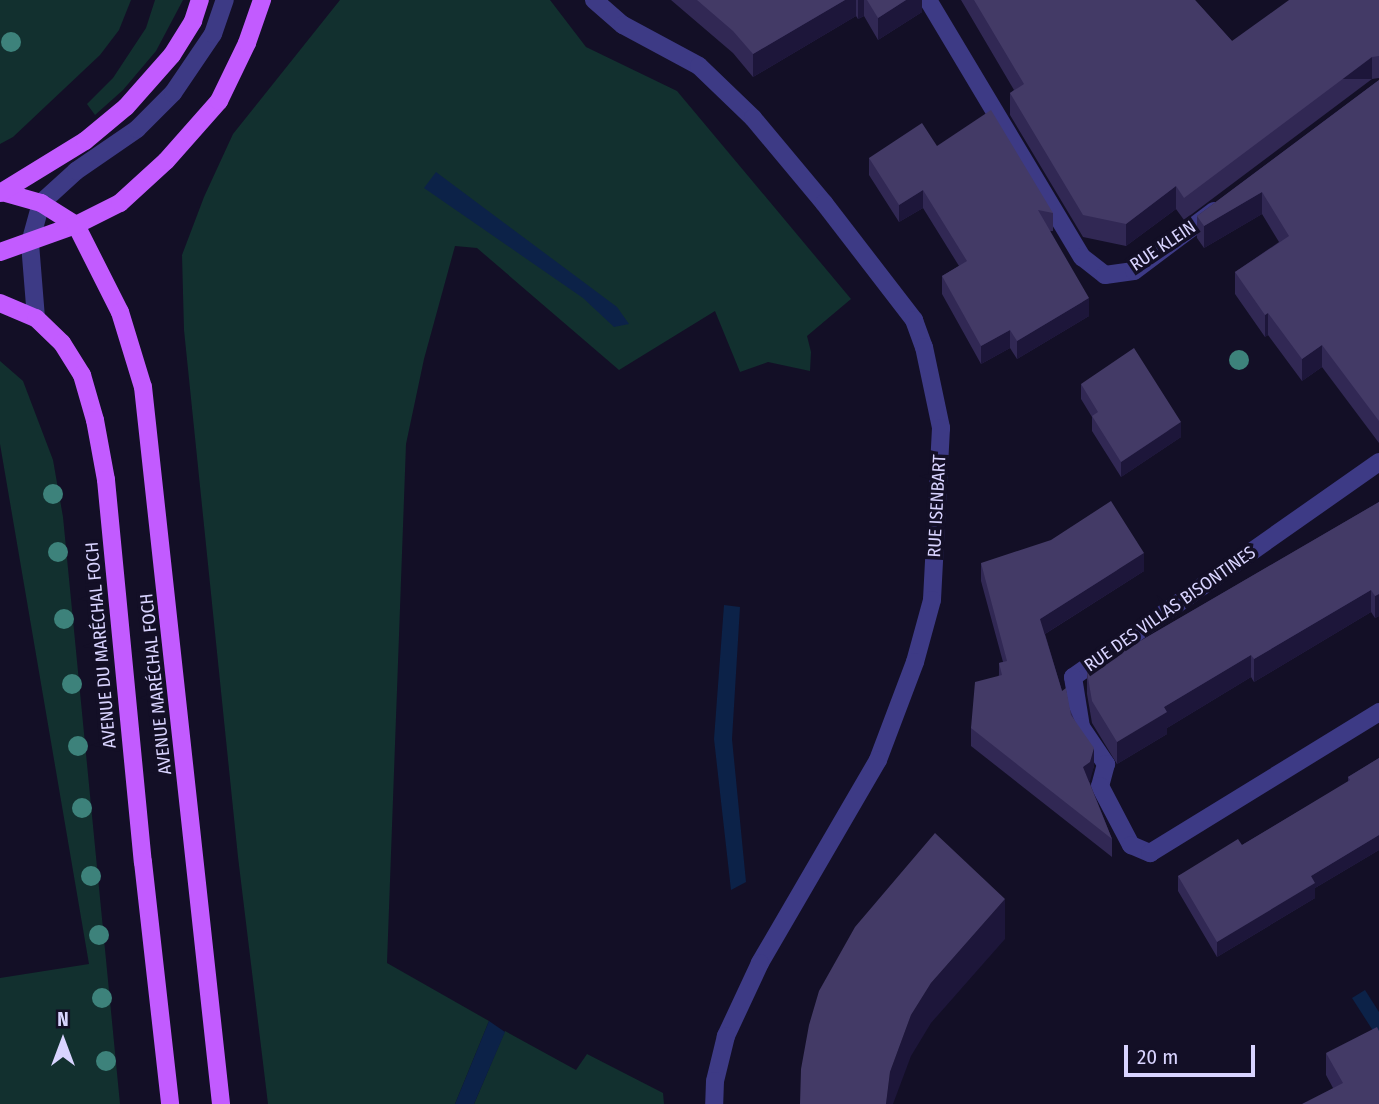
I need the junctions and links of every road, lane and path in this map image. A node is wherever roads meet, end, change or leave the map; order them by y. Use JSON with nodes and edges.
{"nodes":[{"id":1,"x":200,"y":0,"type":"edge"},
{"id":2,"x":225,"y":0,"type":"edge"},
{"id":3,"x":262,"y":0,"type":"edge"},
{"id":4,"x":594,"y":0,"type":"edge"},
{"id":5,"x":928,"y":0,"type":"edge"},
{"id":6,"x":1,"y":193,"type":"edge"},
{"id":7,"x":1225,"y":202,"type":"edge"},
{"id":8,"x":41,"y":203,"type":"junction"},
{"id":9,"x":76,"y":225,"type":"junction"},
{"id":10,"x":30,"y":243,"type":"junction"},
{"id":11,"x":0,"y":252,"type":"edge"},
{"id":12,"x":0,"y":303,"type":"edge"},
{"id":13,"x":36,"y":318,"type":"junction"},
{"id":14,"x":1379,"y":462,"type":"edge"},
{"id":15,"x":1379,"y":712,"type":"edge"},
{"id":16,"x":170,"y":1104,"type":"edge"},
{"id":17,"x":222,"y":1104,"type":"edge"},
{"id":18,"x":714,"y":1104,"type":"edge"}],
"edges":[{"from":1,"to":6,"type":"main road"},
{"from":2,"to":8,"type":"street"},
{"from":3,"to":9,"type":"main road"},
{"from":4,"to":18,"type":"street","name":"RUE ISENBART"},
{"from":5,"to":7,"type":"street","name":"RUE KLEIN"},
{"from":6,"to":8,"type":"main road"},
{"from":8,"to":9,"type":"main road"},
{"from":8,"to":10,"type":"street"},
{"from":9,"to":10,"type":"main road"},
{"from":9,"to":17,"type":"main road","name":"AVENUE MARÉCHAL FOCH"},
{"from":10,"to":11,"type":"main road"},
{"from":10,"to":13,"type":"street"},
{"from":12,"to":13,"type":"main road"},
{"from":13,"to":16,"type":"main road","name":"AVENUE DU MARÉCHAL FOCH"},
{"from":14,"to":15,"type":"street","name":"RUE DES VILLAS BISONTINES"}]}
